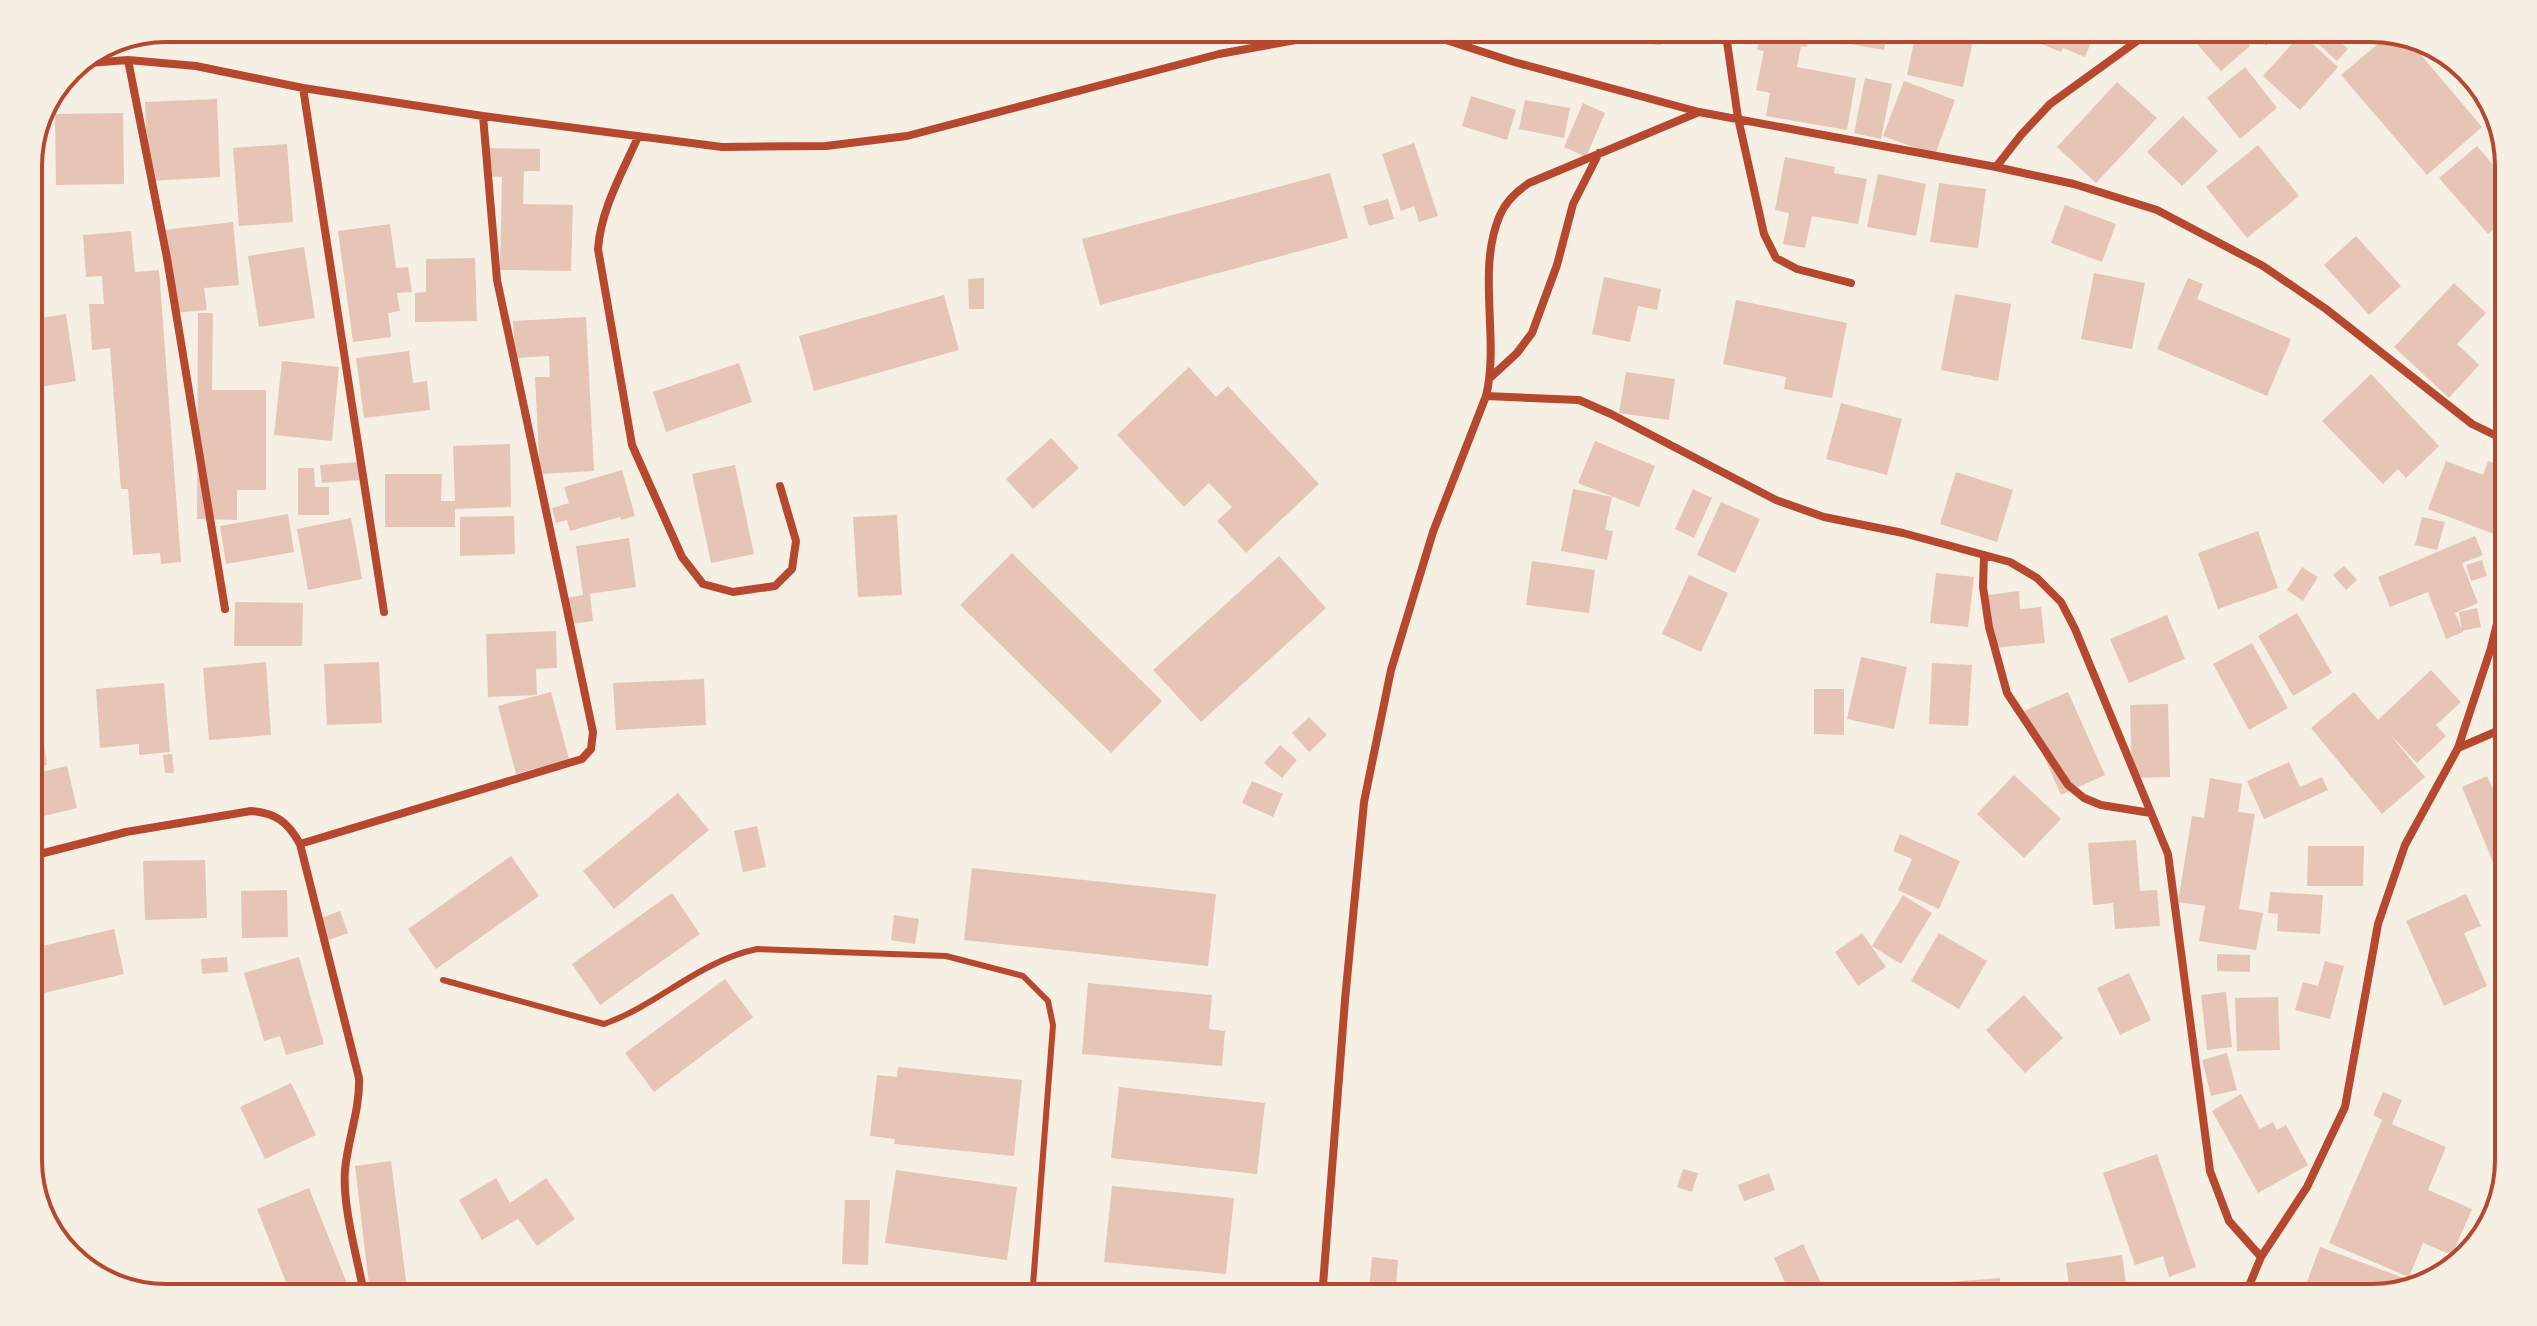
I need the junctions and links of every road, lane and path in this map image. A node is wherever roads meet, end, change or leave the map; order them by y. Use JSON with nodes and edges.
{"nodes":[{"id":1,"x":1278,"y":42,"type":"edge"},
{"id":2,"x":1452,"y":42,"type":"edge"},
{"id":3,"x":1727,"y":42,"type":"edge"},
{"id":4,"x":2136,"y":42,"type":"edge"},
{"id":5,"x":128,"y":60,"type":"junction"},
{"id":6,"x":99,"y":62,"type":"edge"},
{"id":7,"x":303,"y":88,"type":"junction"},
{"id":8,"x":1699,"y":112,"type":"junction"},
{"id":9,"x":483,"y":116,"type":"junction"},
{"id":10,"x":1738,"y":118,"type":"junction"},
{"id":11,"x":638,"y":137,"type":"junction"},
{"id":12,"x":1599,"y":152,"type":"junction"},
{"id":13,"x":1996,"y":167,"type":"junction"},
{"id":14,"x":1851,"y":283,"type":"dead end"},
{"id":15,"x":1491,"y":377,"type":"junction"},
{"id":16,"x":1486,"y":396,"type":"junction"},
{"id":17,"x":2495,"y":435,"type":"edge"},
{"id":18,"x":780,"y":486,"type":"dead end"},
{"id":19,"x":1984,"y":555,"type":"junction"},
{"id":20,"x":225,"y":609,"type":"dead end"},
{"id":21,"x":384,"y":612,"type":"dead end"},
{"id":22,"x":2495,"y":632,"type":"edge"},
{"id":23,"x":2495,"y":732,"type":"edge"},
{"id":24,"x":2458,"y":748,"type":"junction"},
{"id":25,"x":2151,"y":813,"type":"junction"},
{"id":26,"x":300,"y":844,"type":"junction"},
{"id":27,"x":42,"y":853,"type":"edge"},
{"id":28,"x":443,"y":980,"type":"dead end"},
{"id":29,"x":2261,"y":1257,"type":"junction"},
{"id":30,"x":362,"y":1284,"type":"edge"},
{"id":31,"x":1033,"y":1284,"type":"edge"},
{"id":32,"x":1323,"y":1284,"type":"edge"},
{"id":33,"x":2250,"y":1284,"type":"edge"}],
"edges":[{"from":1,"to":11,"type":"street"},
{"from":2,"to":8,"type":"street"},
{"from":3,"to":10,"type":"street"},
{"from":4,"to":13,"type":"street"},
{"from":5,"to":6,"type":"street"},
{"from":5,"to":7,"type":"street"},
{"from":5,"to":20,"type":"street"},
{"from":7,"to":9,"type":"street"},
{"from":7,"to":21,"type":"street"},
{"from":8,"to":10,"type":"street"},
{"from":8,"to":12,"type":"street"},
{"from":9,"to":11,"type":"street"},
{"from":9,"to":26,"type":"street"},
{"from":10,"to":13,"type":"street"},
{"from":10,"to":14,"type":"street"},
{"from":11,"to":18,"type":"street"},
{"from":12,"to":15,"type":"street"},
{"from":12,"to":15,"type":"street"},
{"from":13,"to":17,"type":"street"},
{"from":15,"to":16,"type":"street"},
{"from":16,"to":19,"type":"street"},
{"from":16,"to":32,"type":"street"},
{"from":19,"to":25,"type":"street"},
{"from":19,"to":25,"type":"street"},
{"from":22,"to":24,"type":"street"},
{"from":23,"to":24,"type":"street"},
{"from":24,"to":29,"type":"street"},
{"from":25,"to":29,"type":"street"},
{"from":26,"to":27,"type":"street"},
{"from":26,"to":30,"type":"street"},
{"from":28,"to":31,"type":"lane"},
{"from":29,"to":33,"type":"street"}]}
